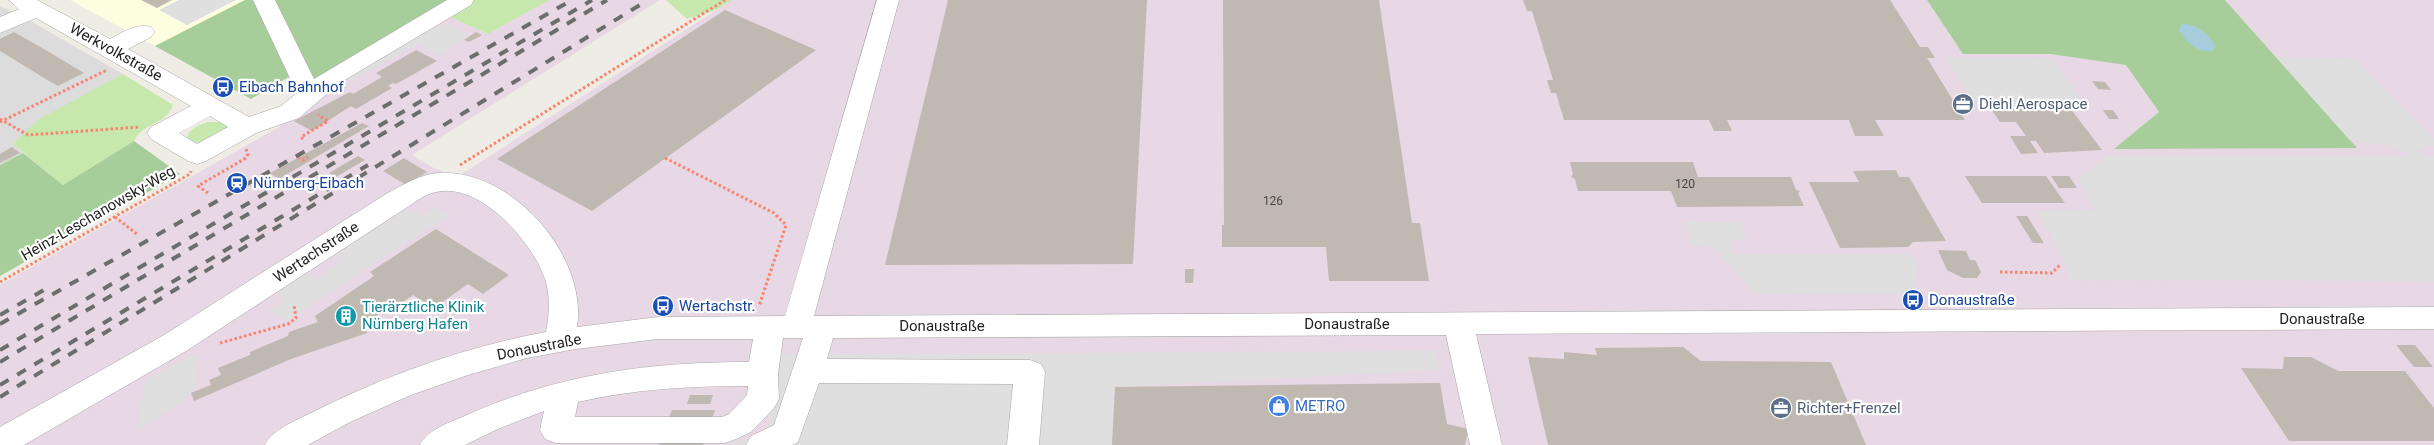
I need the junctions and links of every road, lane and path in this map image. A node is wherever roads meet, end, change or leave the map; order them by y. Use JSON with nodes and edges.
{"nodes":[{"id":1,"x":264,"y":0,"type":"edge"},
{"id":2,"x":463,"y":0,"type":"edge"},
{"id":3,"x":725,"y":0,"type":"edge"},
{"id":4,"x":888,"y":0,"type":"edge"},
{"id":5,"x":29,"y":4,"type":"edge"},
{"id":6,"x":0,"y":26,"type":"edge"},
{"id":7,"x":143,"y":32,"type":"dead end"},
{"id":8,"x":120,"y":53,"type":"junction"},
{"id":9,"x":310,"y":95,"type":"junction"},
{"id":10,"x":210,"y":106,"type":"junction"},
{"id":11,"x":325,"y":119,"type":"dead end"},
{"id":12,"x":1,"y":121,"type":"edge"},
{"id":13,"x":172,"y":126,"type":"junction"},
{"id":14,"x":246,"y":138,"type":"junction"},
{"id":15,"x":303,"y":138,"type":"dead end"},
{"id":16,"x":197,"y":155,"type":"junction"},
{"id":17,"x":298,"y":157,"type":"dead end"},
{"id":18,"x":308,"y":157,"type":"dead end"},
{"id":19,"x":665,"y":158,"type":"dead end"},
{"id":20,"x":429,"y":184,"type":"junction"},
{"id":21,"x":208,"y":193,"type":"dead end"},
{"id":22,"x":115,"y":217,"type":"junction"},
{"id":23,"x":137,"y":234,"type":"dead end"},
{"id":24,"x":2062,"y":264,"type":"dead end"},
{"id":25,"x":2000,"y":272,"type":"dead end"},
{"id":26,"x":0,"y":282,"type":"edge"},
{"id":27,"x":294,"y":305,"type":"dead end"},
{"id":28,"x":2434,"y":318,"type":"edge"},
{"id":29,"x":1459,"y":324,"type":"junction"},
{"id":30,"x":785,"y":327,"type":"junction"},
{"id":31,"x":559,"y":341,"type":"junction"},
{"id":32,"x":219,"y":343,"type":"dead end"},
{"id":33,"x":807,"y":371,"type":"junction"},
{"id":34,"x":763,"y":374,"type":"junction"},
{"id":35,"x":564,"y":392,"type":"junction"},
{"id":36,"x":775,"y":439,"type":"edge"},
{"id":37,"x":0,"y":443,"type":"edge"},
{"id":38,"x":281,"y":445,"type":"edge"},
{"id":39,"x":436,"y":445,"type":"edge"},
{"id":40,"x":1023,"y":445,"type":"edge"},
{"id":41,"x":1486,"y":445,"type":"edge"}],
"edges":[{"from":1,"to":9,"type":"street"},
{"from":2,"to":9,"type":"street"},
{"from":3,"to":20,"type":"path"},
{"from":4,"to":30,"type":"street"},
{"from":5,"to":6,"type":"street"},
{"from":5,"to":8,"type":"street","name":"Werkvolkstraße"},
{"from":7,"to":8,"type":"street"},
{"from":8,"to":10,"type":"street","name":"Werkvolkstraße"},
{"from":8,"to":12,"type":"path"},
{"from":9,"to":14,"type":"street"},
{"from":10,"to":13,"type":"street"},
{"from":10,"to":14,"type":"street","name":"Werkvolkstraße"},
{"from":11,"to":15,"type":"path"},
{"from":12,"to":13,"type":"path"},
{"from":13,"to":16,"type":"street"},
{"from":14,"to":16,"type":"street"},
{"from":14,"to":21,"type":"path"},
{"from":16,"to":22,"type":"path","name":"Heinz-Leschanowsky-Weg"},
{"from":17,"to":18,"type":"path"},
{"from":19,"to":30,"type":"path"},
{"from":20,"to":31,"type":"street","name":"Wertachstraße"},
{"from":20,"to":37,"type":"street","name":"Wertachstraße"},
{"from":22,"to":23,"type":"path"},
{"from":22,"to":26,"type":"path","name":"Heinz-Leschanowsky-Weg"},
{"from":24,"to":25,"type":"path"},
{"from":27,"to":32,"type":"path"},
{"from":28,"to":29,"type":"street","name":"Donaustraße"},
{"from":29,"to":30,"type":"street","name":"Donaustraße"},
{"from":29,"to":41,"type":"street"},
{"from":30,"to":31,"type":"street","name":"Donaustraße"},
{"from":30,"to":33,"type":"street"},
{"from":30,"to":34,"type":"street"},
{"from":31,"to":38,"type":"street","name":"Donaustraße"},
{"from":33,"to":36,"type":"street"},
{"from":33,"to":40,"type":"street"},
{"from":34,"to":35,"type":"street"},
{"from":34,"to":35,"type":"street"},
{"from":35,"to":39,"type":"street"}]}
